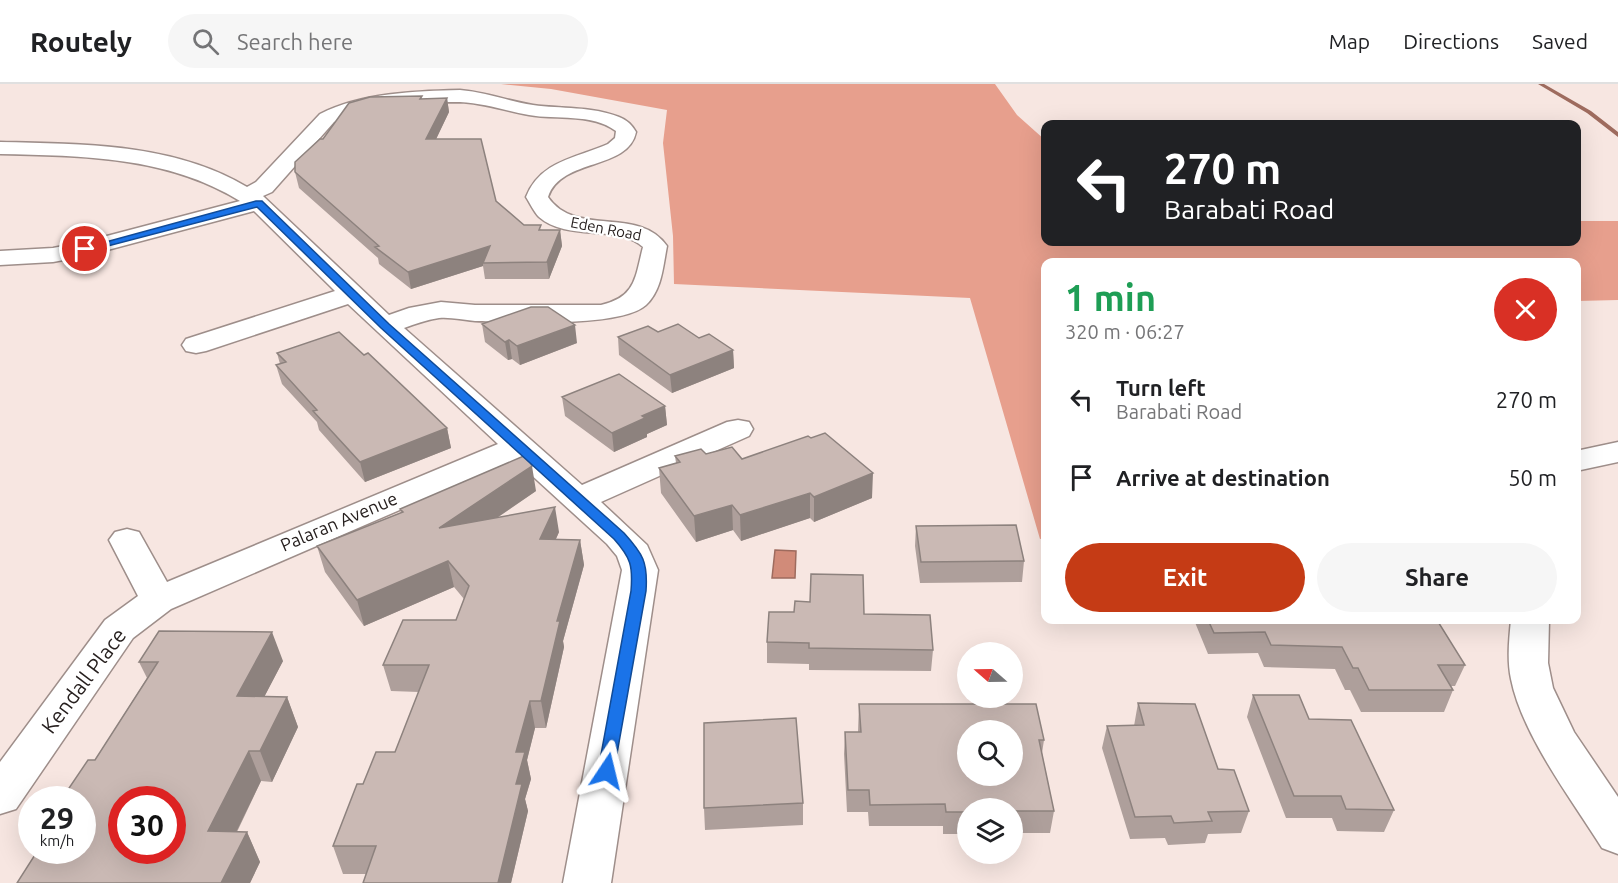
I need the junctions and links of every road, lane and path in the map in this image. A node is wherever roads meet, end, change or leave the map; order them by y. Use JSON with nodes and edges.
{"nodes":[{"id":1,"x":0,"y":148,"type":"edge"},
{"id":2,"x":253,"y":199,"type":"junction"},
{"id":3,"x":0,"y":258,"type":"edge"},
{"id":4,"x":352,"y":294,"type":"junction"},
{"id":5,"x":385,"y":326,"type":"junction"},
{"id":6,"x":196,"y":345,"type":"dead end"},
{"id":7,"x":738,"y":429,"type":"dead end"},
{"id":8,"x":521,"y":446,"type":"junction"},
{"id":9,"x":1618,"y":452,"type":"edge"},
{"id":10,"x":1581,"y":460,"type":"edge"},
{"id":11,"x":579,"y":499,"type":"junction"},
{"id":12,"x":127,"y":540,"type":"dead end"},
{"id":13,"x":158,"y":600,"type":"junction"},
{"id":14,"x":1530,"y":624,"type":"edge"},
{"id":15,"x":0,"y":796,"type":"edge"},
{"id":16,"x":1618,"y":835,"type":"edge"},
{"id":17,"x":587,"y":883,"type":"edge"}],
"edges":[{"from":1,"to":2,"type":"street"},
{"from":2,"to":3,"type":"street"},
{"from":2,"to":4,"type":"street"},
{"from":2,"to":5,"type":"street","name":"Eden Road"},
{"from":4,"to":5,"type":"street"},
{"from":4,"to":6,"type":"street"},
{"from":5,"to":8,"type":"street"},
{"from":7,"to":11,"type":"street"},
{"from":8,"to":11,"type":"street"},
{"from":8,"to":13,"type":"street","name":"Palaran Avenue"},
{"from":9,"to":10,"type":"street"},
{"from":11,"to":17,"type":"street"},
{"from":12,"to":13,"type":"street"},
{"from":13,"to":15,"type":"street","name":"Kendall Place"},
{"from":14,"to":16,"type":"street"}]}
